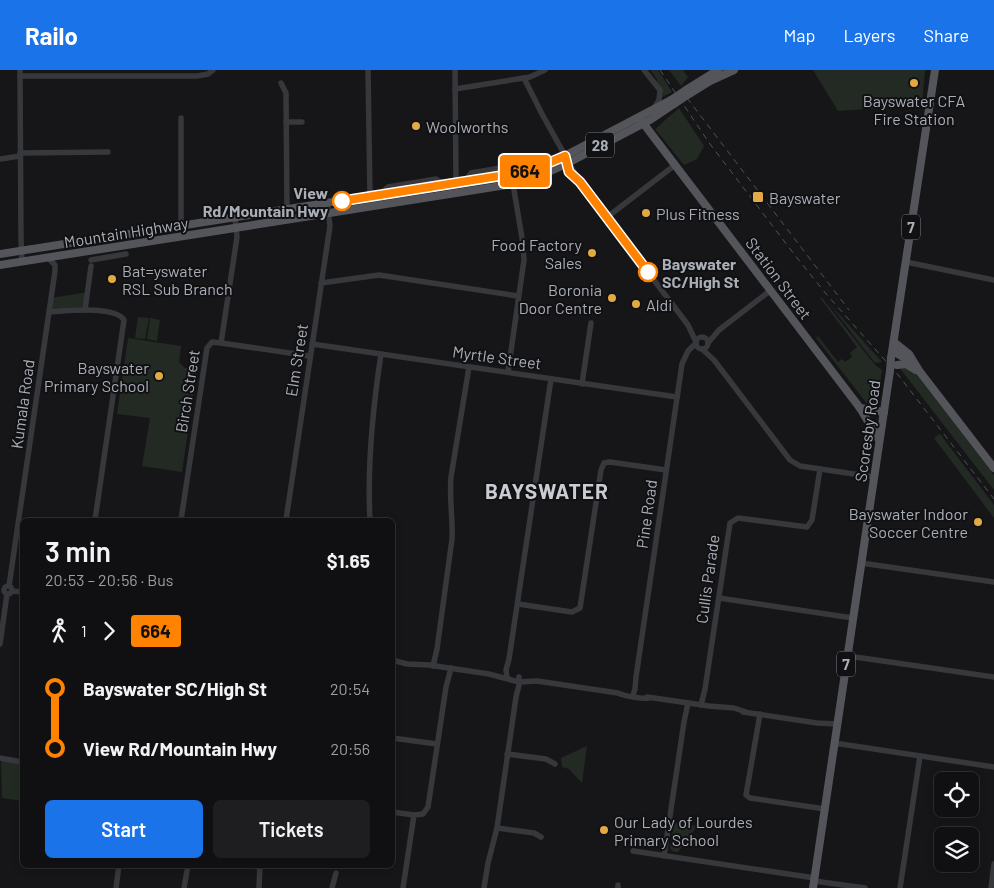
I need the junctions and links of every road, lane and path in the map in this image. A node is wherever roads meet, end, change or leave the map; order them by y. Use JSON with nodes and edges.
{"nodes":[{"id":1,"x":213,"y":70,"type":"edge"},
{"id":2,"x":368,"y":70,"type":"edge"},
{"id":3,"x":455,"y":70,"type":"edge"},
{"id":4,"x":545,"y":70,"type":"edge"},
{"id":5,"x":644,"y":70,"type":"edge"},
{"id":6,"x":718,"y":70,"type":"edge"},
{"id":7,"x":734,"y":70,"type":"edge"},
{"id":8,"x":934,"y":70,"type":"edge"},
{"id":9,"x":20,"y":73,"type":"edge"},
{"id":10,"x":524,"y":78,"type":"junction"},
{"id":11,"x":281,"y":84,"type":"dead end"},
{"id":12,"x":455,"y":89,"type":"junction"},
{"id":13,"x":687,"y":92,"type":"junction"},
{"id":14,"x":673,"y":102,"type":"junction"},
{"id":15,"x":653,"y":110,"type":"junction"},
{"id":16,"x":181,"y":118,"type":"dead end"},
{"id":17,"x":641,"y":120,"type":"junction"},
{"id":18,"x":286,"y":122,"type":"junction"},
{"id":19,"x":302,"y":122,"type":"dead end"},
{"id":20,"x":108,"y":152,"type":"dead end"},
{"id":21,"x":20,"y":154,"type":"junction"},
{"id":22,"x":0,"y":159,"type":"edge"},
{"id":23,"x":567,"y":161,"type":"junction"},
{"id":24,"x":675,"y":165,"type":"junction"},
{"id":25,"x":460,"y":183,"type":"junction"},
{"id":26,"x":513,"y":184,"type":"junction"},
{"id":27,"x":370,"y":197,"type":"junction"},
{"id":28,"x":327,"y":203,"type":"junction"},
{"id":29,"x":287,"y":210,"type":"junction"},
{"id":30,"x":329,"y":214,"type":"junction"},
{"id":31,"x":235,"y":218,"type":"junction"},
{"id":32,"x":606,"y":218,"type":"junction"},
{"id":33,"x":181,"y":226,"type":"junction"},
{"id":34,"x":236,"y":228,"type":"junction"},
{"id":35,"x":88,"y":241,"type":"junction"},
{"id":36,"x":21,"y":251,"type":"junction"},
{"id":37,"x":90,"y":251,"type":"junction"},
{"id":38,"x":0,"y":254,"type":"edge"},
{"id":39,"x":126,"y":254,"type":"dead end"},
{"id":40,"x":48,"y":258,"type":"junction"},
{"id":41,"x":22,"y":262,"type":"junction"},
{"id":42,"x":906,"y":262,"type":"junction"},
{"id":43,"x":91,"y":263,"type":"junction"},
{"id":44,"x":0,"y":265,"type":"edge"},
{"id":45,"x":994,"y":280,"type":"edge"},
{"id":46,"x":321,"y":283,"type":"junction"},
{"id":47,"x":771,"y":290,"type":"junction"},
{"id":48,"x":518,"y":296,"type":"junction"},
{"id":49,"x":85,"y":310,"type":"junction"},
{"id":50,"x":49,"y":312,"type":"junction"},
{"id":51,"x":591,"y":324,"type":"dead end"},
{"id":52,"x":688,"y":325,"type":"junction"},
{"id":53,"x":719,"y":330,"type":"junction"},
{"id":54,"x":703,"y":337,"type":"junction"},
{"id":55,"x":221,"y":342,"type":"junction"},
{"id":56,"x":696,"y":342,"type":"junction"},
{"id":57,"x":894,"y":342,"type":"junction"},
{"id":58,"x":312,"y":344,"type":"junction"},
{"id":59,"x":708,"y":344,"type":"junction"},
{"id":60,"x":701,"y":349,"type":"junction"},
{"id":61,"x":381,"y":354,"type":"junction"},
{"id":62,"x":892,"y":355,"type":"junction"},
{"id":63,"x":310,"y":356,"type":"junction"},
{"id":64,"x":686,"y":356,"type":"junction"},
{"id":65,"x":714,"y":360,"type":"junction"},
{"id":66,"x":914,"y":364,"type":"junction"},
{"id":67,"x":469,"y":367,"type":"junction"},
{"id":68,"x":890,"y":371,"type":"junction"},
{"id":69,"x":508,"y":372,"type":"junction"},
{"id":70,"x":920,"y":372,"type":"junction"},
{"id":71,"x":551,"y":379,"type":"junction"},
{"id":72,"x":582,"y":384,"type":"junction"},
{"id":73,"x":677,"y":397,"type":"junction"},
{"id":74,"x":862,"y":412,"type":"junction"},
{"id":75,"x":883,"y":416,"type":"junction"},
{"id":76,"x":879,"y":440,"type":"junction"},
{"id":77,"x":994,"y":468,"type":"edge"},
{"id":78,"x":820,"y":469,"type":"junction"},
{"id":79,"x":666,"y":470,"type":"junction"},
{"id":80,"x":874,"y":477,"type":"junction"},
{"id":81,"x":95,"y":518,"type":"edge"},
{"id":82,"x":181,"y":518,"type":"edge"},
{"id":83,"x":286,"y":518,"type":"edge"},
{"id":84,"x":370,"y":518,"type":"edge"},
{"id":85,"x":861,"y":563,"type":"junction"},
{"id":86,"x":994,"y":582,"type":"edge"},
{"id":87,"x":6,"y":590,"type":"edge"},
{"id":88,"x":20,"y":592,"type":"edge"},
{"id":89,"x":718,"y":598,"type":"junction"},
{"id":90,"x":518,"y":604,"type":"junction"},
{"id":91,"x":853,"y":618,"type":"junction"},
{"id":92,"x":0,"y":644,"type":"edge"},
{"id":93,"x":848,"y":656,"type":"junction"},
{"id":94,"x":395,"y":660,"type":"edge"},
{"id":95,"x":433,"y":665,"type":"junction"},
{"id":96,"x":449,"y":668,"type":"junction"},
{"id":97,"x":507,"y":675,"type":"junction"},
{"id":98,"x":994,"y":677,"type":"edge"},
{"id":99,"x":518,"y":680,"type":"junction"},
{"id":100,"x":633,"y":693,"type":"junction"},
{"id":101,"x":686,"y":703,"type":"junction"},
{"id":102,"x":704,"y":706,"type":"junction"},
{"id":103,"x":758,"y":714,"type":"junction"},
{"id":104,"x":837,"y":726,"type":"junction"},
{"id":105,"x":395,"y":738,"type":"edge"},
{"id":106,"x":834,"y":743,"type":"junction"},
{"id":107,"x":437,"y":744,"type":"junction"},
{"id":108,"x":508,"y":754,"type":"junction"},
{"id":109,"x":920,"y":756,"type":"junction"},
{"id":110,"x":0,"y":758,"type":"edge"},
{"id":111,"x":20,"y":762,"type":"edge"},
{"id":112,"x":554,"y":764,"type":"dead end"},
{"id":113,"x":994,"y":767,"type":"edge"},
{"id":114,"x":825,"y":809,"type":"junction"},
{"id":115,"x":395,"y":812,"type":"edge"},
{"id":116,"x":414,"y":815,"type":"junction"},
{"id":117,"x":497,"y":828,"type":"junction"},
{"id":118,"x":541,"y":837,"type":"dead end"},
{"id":119,"x":633,"y":851,"type":"dead end"},
{"id":120,"x":664,"y":856,"type":"junction"},
{"id":121,"x":994,"y":864,"type":"edge"},
{"id":122,"x":119,"y":868,"type":"edge"},
{"id":123,"x":187,"y":868,"type":"edge"},
{"id":124,"x":260,"y":868,"type":"edge"},
{"id":125,"x":336,"y":873,"type":"dead end"},
{"id":126,"x":814,"y":882,"type":"edge"},
{"id":127,"x":116,"y":888,"type":"edge"},
{"id":128,"x":184,"y":888,"type":"edge"},
{"id":129,"x":259,"y":888,"type":"edge"},
{"id":130,"x":332,"y":888,"type":"edge"},
{"id":131,"x":403,"y":888,"type":"edge"},
{"id":132,"x":484,"y":888,"type":"edge"},
{"id":133,"x":865,"y":888,"type":"edge"},
{"id":134,"x":900,"y":888,"type":"edge"},
{"id":135,"x":990,"y":888,"type":"edge"}],
"edges":[{"from":1,"to":9,"type":"street"},
{"from":2,"to":27,"type":"street"},
{"from":3,"to":12,"type":"street"},
{"from":4,"to":10,"type":"street"},
{"from":5,"to":15,"type":"street"},
{"from":6,"to":13,"type":"main road","name":"Mountain Highway","number":"28"},
{"from":7,"to":13,"type":"main road","name":"Mountain Highway","number":"28"},
{"from":8,"to":42,"type":"main road","name":"Scoresby Road","number":"7"},
{"from":9,"to":21,"type":"street"},
{"from":10,"to":12,"type":"street"},
{"from":10,"to":23,"type":"street"},
{"from":11,"to":18,"type":"street"},
{"from":12,"to":25,"type":"street"},
{"from":13,"to":14,"type":"main road","name":"Mountain Highway","number":"28","bridge":true},
{"from":14,"to":15,"type":"main road","name":"Mountain Highway","number":"28"},
{"from":14,"to":17,"type":"main road","name":"Mountain Highway","number":"28"},
{"from":15,"to":17,"type":"main road","name":"Mountain Highway","number":"28"},
{"from":16,"to":33,"type":"street"},
{"from":17,"to":23,"type":"main road","name":"Mountain Highway","number":"28"},
{"from":17,"to":24,"type":"main road","name":"Station Street"},
{"from":18,"to":19,"type":"street"},
{"from":18,"to":29,"type":"street"},
{"from":20,"to":21,"type":"street"},
{"from":21,"to":22,"type":"street"},
{"from":21,"to":36,"type":"street"},
{"from":23,"to":25,"type":"main road","name":"Mountain Highway","number":"28"},
{"from":23,"to":26,"type":"main road","name":"Mountain Highway","number":"28"},
{"from":23,"to":32,"type":"street"},
{"from":24,"to":32,"type":"street"},
{"from":24,"to":47,"type":"main road","name":"Station Street"},
{"from":25,"to":27,"type":"main road","name":"Mountain Highway","number":"28"},
{"from":26,"to":30,"type":"main road","name":"Mountain Highway","number":"28"},
{"from":26,"to":48,"type":"street"},
{"from":27,"to":28,"type":"main road","name":"Mountain Highway","number":"28"},
{"from":28,"to":29,"type":"main road","name":"Mountain Highway","number":"28"},
{"from":28,"to":30,"type":"street","name":"Elm Street"},
{"from":29,"to":31,"type":"main road","name":"Mountain Highway","number":"28"},
{"from":30,"to":34,"type":"main road","name":"Mountain Highway","number":"28"},
{"from":30,"to":46,"type":"street","name":"Elm Street"},
{"from":31,"to":33,"type":"main road","name":"Mountain Highway","number":"28"},
{"from":31,"to":34,"type":"street","name":"Birch Street"},
{"from":32,"to":52,"type":"street"},
{"from":33,"to":35,"type":"main road","name":"Mountain Highway","number":"28"},
{"from":34,"to":37,"type":"main road","name":"Mountain Highway","number":"28"},
{"from":34,"to":55,"type":"street","name":"Birch Street"},
{"from":35,"to":36,"type":"main road","name":"Mountain Highway","number":"28"},
{"from":35,"to":37,"type":"street"},
{"from":36,"to":38,"type":"main road","name":"Mountain Highway","number":"28"},
{"from":36,"to":41,"type":"street"},
{"from":37,"to":40,"type":"main road","name":"Mountain Highway","number":"28"},
{"from":37,"to":43,"type":"street"},
{"from":39,"to":43,"type":"street","name":"Mountain Highway"},
{"from":40,"to":41,"type":"main road","name":"Mountain Highway","number":"28"},
{"from":40,"to":50,"type":"street","name":"Kumala Road"},
{"from":41,"to":44,"type":"main road","name":"Mountain Highway","number":"28"},
{"from":42,"to":45,"type":"street"},
{"from":42,"to":57,"type":"main road","name":"Scoresby Road","number":"7"},
{"from":43,"to":49,"type":"street"},
{"from":46,"to":48,"type":"street"},
{"from":46,"to":58,"type":"street","name":"Elm Street"},
{"from":47,"to":53,"type":"street"},
{"from":47,"to":74,"type":"main road","name":"Station Street"},
{"from":48,"to":69,"type":"street"},
{"from":49,"to":50,"type":"street"},
{"from":49,"to":81,"type":"street"},
{"from":50,"to":87,"type":"street","name":"Kumala Road"},
{"from":51,"to":72,"type":"street"},
{"from":52,"to":54,"type":"street"},
{"from":52,"to":56,"type":"street"},
{"from":53,"to":54,"type":"street"},
{"from":53,"to":59,"type":"street"},
{"from":54,"to":56,"type":"street"},
{"from":54,"to":59,"type":"street"},
{"from":55,"to":63,"type":"street"},
{"from":55,"to":82,"type":"street","name":"Birch Street"},
{"from":56,"to":60,"type":"street"},
{"from":56,"to":64,"type":"street","name":"Pine Road"},
{"from":57,"to":62,"type":"main road","name":"Scoresby Road","number":"7"},
{"from":57,"to":66,"type":"main road"},
{"from":58,"to":61,"type":"street","name":"Myrtle Street"},
{"from":58,"to":63,"type":"street","name":"Elm Street"},
{"from":59,"to":60,"type":"street"},
{"from":59,"to":65,"type":"street"},
{"from":60,"to":64,"type":"street"},
{"from":60,"to":65,"type":"street"},
{"from":61,"to":67,"type":"street","name":"Myrtle Street"},
{"from":61,"to":84,"type":"street"},
{"from":62,"to":66,"type":"main road"},
{"from":62,"to":68,"type":"main road","name":"Scoresby Road","number":"7","bridge":true},
{"from":63,"to":83,"type":"street","name":"Elm Street"},
{"from":64,"to":73,"type":"street","name":"Pine Road"},
{"from":65,"to":78,"type":"street"},
{"from":66,"to":70,"type":"main road"},
{"from":67,"to":69,"type":"street","name":"Myrtle Street"},
{"from":67,"to":95,"type":"street"},
{"from":68,"to":70,"type":"main road","bridge":true},
{"from":68,"to":75,"type":"main road","name":"Scoresby Road","number":"7"},
{"from":69,"to":71,"type":"street","name":"Myrtle Street"},
{"from":70,"to":77,"type":"main road"},
{"from":71,"to":72,"type":"street","name":"Myrtle Street"},
{"from":71,"to":90,"type":"street"},
{"from":72,"to":73,"type":"street","name":"Myrtle Street"},
{"from":73,"to":79,"type":"street","name":"Pine Road"},
{"from":74,"to":75,"type":"main road"},
{"from":74,"to":76,"type":"main road","name":"Station Street"},
{"from":75,"to":76,"type":"main road","name":"Scoresby Road","number":"7"},
{"from":76,"to":80,"type":"main road","name":"Scoresby Road","number":"7"},
{"from":78,"to":80,"type":"street"},
{"from":78,"to":89,"type":"street","name":"Cullis Parade"},
{"from":79,"to":90,"type":"street"},
{"from":79,"to":100,"type":"street","name":"Pine Road"},
{"from":80,"to":85,"type":"main road","name":"Scoresby Road","number":"7"},
{"from":85,"to":86,"type":"street"},
{"from":85,"to":91,"type":"main road","name":"Scoresby Road","number":"7"},
{"from":87,"to":88,"type":"street"},
{"from":87,"to":92,"type":"street","name":"Kumala Road"},
{"from":89,"to":91,"type":"street"},
{"from":89,"to":102,"type":"street","name":"Cullis Parade"},
{"from":90,"to":97,"type":"street"},
{"from":91,"to":93,"type":"main road","name":"Scoresby Road","number":"7"},
{"from":93,"to":98,"type":"street"},
{"from":93,"to":104,"type":"main road","name":"Scoresby Road","number":"7"},
{"from":94,"to":95,"type":"street"},
{"from":95,"to":96,"type":"street"},
{"from":96,"to":97,"type":"street"},
{"from":96,"to":107,"type":"street"},
{"from":97,"to":99,"type":"street"},
{"from":99,"to":100,"type":"street"},
{"from":99,"to":108,"type":"street"},
{"from":100,"to":101,"type":"street"},
{"from":101,"to":102,"type":"street"},
{"from":101,"to":120,"type":"street"},
{"from":102,"to":103,"type":"street"},
{"from":103,"to":104,"type":"street"},
{"from":103,"to":114,"type":"street"},
{"from":104,"to":106,"type":"main road","name":"Scoresby Road","number":"7"},
{"from":105,"to":107,"type":"street"},
{"from":106,"to":109,"type":"street"},
{"from":106,"to":114,"type":"main road","name":"Scoresby Road","number":"7"},
{"from":107,"to":116,"type":"street"},
{"from":108,"to":112,"type":"street"},
{"from":108,"to":117,"type":"street"},
{"from":109,"to":113,"type":"street"},
{"from":109,"to":134,"type":"street"},
{"from":110,"to":111,"type":"street"},
{"from":114,"to":126,"type":"main road","name":"Scoresby Road","number":"7"},
{"from":115,"to":116,"type":"street"},
{"from":116,"to":131,"type":"street"},
{"from":117,"to":118,"type":"street"},
{"from":117,"to":132,"type":"street"},
{"from":119,"to":120,"type":"street"},
{"from":120,"to":126,"type":"street"},
{"from":121,"to":135,"type":"street"},
{"from":122,"to":127,"type":"street"},
{"from":123,"to":128,"type":"street"},
{"from":124,"to":129,"type":"street"},
{"from":125,"to":130,"type":"street"},
{"from":126,"to":133,"type":"street"}]}
